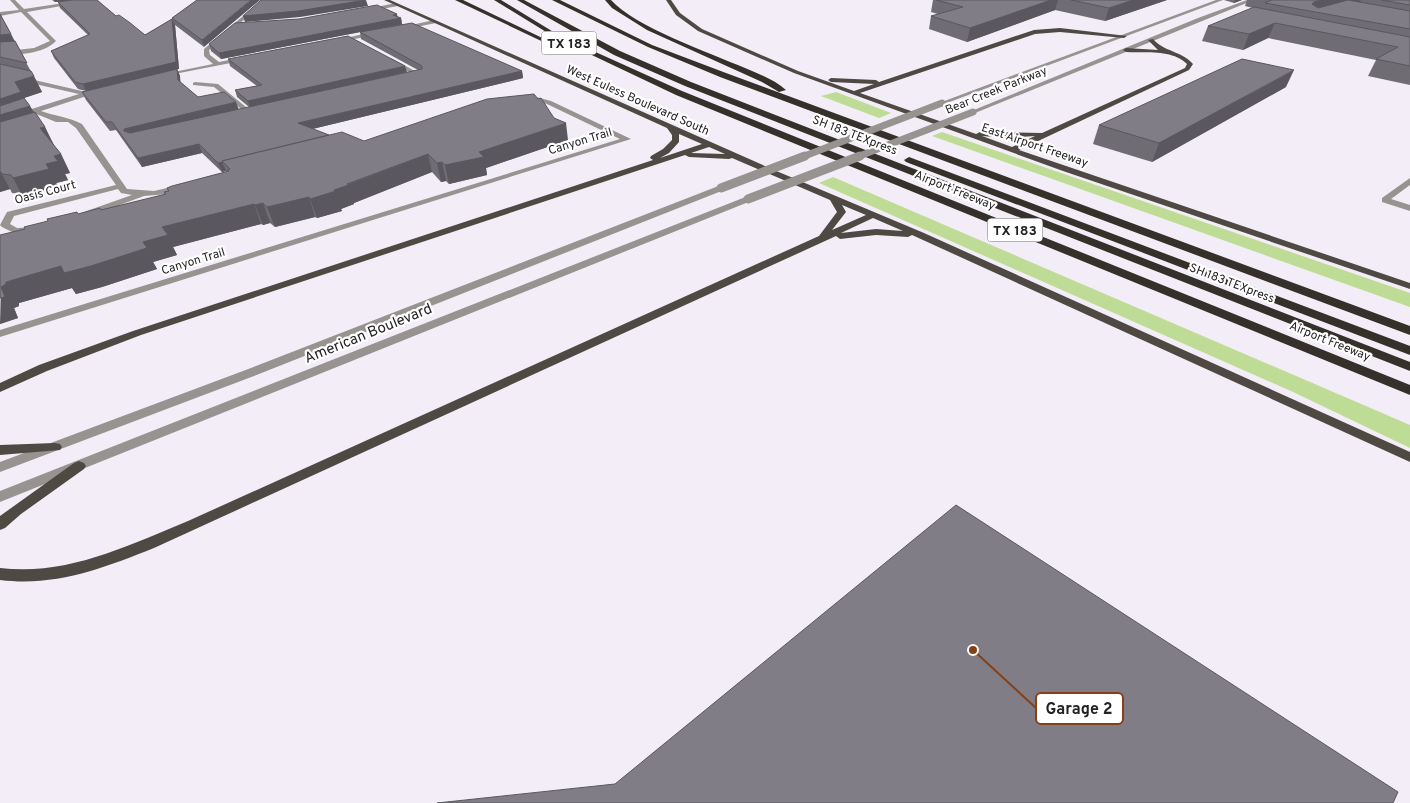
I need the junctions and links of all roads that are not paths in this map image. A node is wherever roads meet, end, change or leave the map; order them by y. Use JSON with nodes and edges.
{"nodes":[{"id":1,"x":12,"y":0,"type":"edge"},
{"id":2,"x":94,"y":0,"type":"edge"},
{"id":3,"x":265,"y":0,"type":"edge"},
{"id":4,"x":386,"y":0,"type":"edge"},
{"id":5,"x":458,"y":0,"type":"edge"},
{"id":6,"x":497,"y":0,"type":"edge"},
{"id":7,"x":520,"y":0,"type":"edge"},
{"id":8,"x":536,"y":0,"type":"edge"},
{"id":9,"x":555,"y":0,"type":"edge"},
{"id":10,"x":608,"y":0,"type":"edge"},
{"id":11,"x":668,"y":0,"type":"edge"},
{"id":12,"x":1221,"y":0,"type":"edge"},
{"id":13,"x":1252,"y":0,"type":"edge"},
{"id":14,"x":396,"y":4,"type":"junction"},
{"id":15,"x":1199,"y":8,"type":"junction"},
{"id":16,"x":23,"y":11,"type":"junction"},
{"id":17,"x":357,"y":11,"type":"edge"},
{"id":18,"x":1218,"y":12,"type":"junction"},
{"id":19,"x":0,"y":14,"type":"edge"},
{"id":20,"x":1237,"y":16,"type":"edge"},
{"id":21,"x":434,"y":22,"type":"junction"},
{"id":22,"x":234,"y":26,"type":"junction"},
{"id":23,"x":248,"y":26,"type":"edge"},
{"id":24,"x":397,"y":29,"type":"edge"},
{"id":25,"x":388,"y":31,"type":"edge"},
{"id":26,"x":1085,"y":34,"type":"junction"},
{"id":27,"x":1124,"y":36,"type":"junction"},
{"id":28,"x":352,"y":38,"type":"junction"},
{"id":29,"x":1152,"y":40,"type":"junction"},
{"id":30,"x":360,"y":42,"type":"edge"},
{"id":31,"x":615,"y":42,"type":"dead end"},
{"id":32,"x":324,"y":43,"type":"edge"},
{"id":33,"x":1102,"y":44,"type":"junction"},
{"id":34,"x":561,"y":48,"type":"dead end"},
{"id":35,"x":631,"y":50,"type":"dead end"},
{"id":36,"x":1126,"y":50,"type":"junction"},
{"id":37,"x":570,"y":52,"type":"dead end"},
{"id":38,"x":1165,"y":52,"type":"junction"},
{"id":39,"x":0,"y":54,"type":"edge"},
{"id":40,"x":385,"y":56,"type":"edge"},
{"id":41,"x":252,"y":57,"type":"edge"},
{"id":42,"x":217,"y":64,"type":"junction"},
{"id":43,"x":634,"y":73,"type":"junction"},
{"id":44,"x":0,"y":74,"type":"edge"},
{"id":45,"x":409,"y":76,"type":"edge"},
{"id":46,"x":150,"y":78,"type":"edge"},
{"id":47,"x":814,"y":79,"type":"junction"},
{"id":48,"x":890,"y":81,"type":"junction"},
{"id":49,"x":194,"y":84,"type":"dead end"},
{"id":50,"x":104,"y":89,"type":"edge"},
{"id":51,"x":86,"y":93,"type":"junction"},
{"id":52,"x":853,"y":93,"type":"junction"},
{"id":53,"x":518,"y":102,"type":"edge"},
{"id":54,"x":891,"y":108,"type":"junction"},
{"id":55,"x":33,"y":110,"type":"junction"},
{"id":56,"x":258,"y":110,"type":"edge"},
{"id":57,"x":815,"y":110,"type":"junction"},
{"id":58,"x":248,"y":112,"type":"junction"},
{"id":59,"x":238,"y":114,"type":"edge"},
{"id":60,"x":59,"y":120,"type":"junction"},
{"id":61,"x":0,"y":121,"type":"edge"},
{"id":62,"x":48,"y":122,"type":"dead end"},
{"id":63,"x":669,"y":126,"type":"junction"},
{"id":64,"x":959,"y":132,"type":"junction"},
{"id":65,"x":1047,"y":134,"type":"junction"},
{"id":66,"x":710,"y":144,"type":"junction"},
{"id":67,"x":1012,"y":150,"type":"junction"},
{"id":68,"x":741,"y":159,"type":"junction"},
{"id":69,"x":633,"y":169,"type":"junction"},
{"id":70,"x":1066,"y":169,"type":"junction"},
{"id":71,"x":1410,"y":182,"type":"edge"},
{"id":72,"x":189,"y":185,"type":"edge"},
{"id":73,"x":121,"y":186,"type":"junction"},
{"id":74,"x":721,"y":188,"type":"joint"},
{"id":75,"x":141,"y":195,"type":"junction"},
{"id":76,"x":833,"y":198,"type":"junction"},
{"id":77,"x":748,"y":199,"type":"joint"},
{"id":78,"x":1410,"y":208,"type":"edge"},
{"id":79,"x":873,"y":215,"type":"junction"},
{"id":80,"x":71,"y":218,"type":"edge"},
{"id":81,"x":44,"y":226,"type":"edge"},
{"id":82,"x":921,"y":235,"type":"junction"},
{"id":83,"x":818,"y":240,"type":"junction"},
{"id":84,"x":1410,"y":286,"type":"edge"},
{"id":85,"x":1410,"y":330,"type":"edge"},
{"id":86,"x":0,"y":334,"type":"edge"},
{"id":87,"x":1410,"y":351,"type":"edge"},
{"id":88,"x":1410,"y":367,"type":"edge"},
{"id":89,"x":0,"y":388,"type":"edge"},
{"id":90,"x":1406,"y":388,"type":"edge"},
{"id":91,"x":55,"y":447,"type":"junction"},
{"id":92,"x":0,"y":450,"type":"edge"},
{"id":93,"x":1410,"y":457,"type":"edge"},
{"id":94,"x":79,"y":466,"type":"junction"},
{"id":95,"x":0,"y":467,"type":"edge"},
{"id":96,"x":0,"y":497,"type":"edge"},
{"id":97,"x":0,"y":524,"type":"edge"},
{"id":98,"x":0,"y":574,"type":"edge"}],
"edges":[{"from":1,"to":16,"type":"street"},
{"from":2,"to":16,"type":"street"},
{"from":3,"to":22,"type":"street"},
{"from":4,"to":14,"type":"main road","name":"West Euless Boulevard South"},
{"from":5,"to":34,"type":"highway"},
{"from":6,"to":43,"type":"highway","name":"Airport Freeway","number":"TX 183"},
{"from":7,"to":88,"type":"highway","name":"SH 183 TEXpress"},
{"from":8,"to":31,"type":"highway"},
{"from":9,"to":57,"type":"highway","name":"Airport Freeway","number":"TX 183"},
{"from":10,"to":57,"type":"highway"},
{"from":11,"to":47,"type":"main road","name":"East Airport Freeway"},
{"from":12,"to":15,"type":"street","name":"Bear Creek Parkway"},
{"from":13,"to":18,"type":"street","name":"Bear Creek Parkway"},
{"from":14,"to":17,"type":"street"},
{"from":14,"to":21,"type":"main road","name":"West Euless Boulevard South"},
{"from":15,"to":18,"type":"street"},
{"from":15,"to":27,"type":"street","name":"Bear Creek Parkway"},
{"from":16,"to":19,"type":"street"},
{"from":16,"to":39,"type":"street"},
{"from":18,"to":20,"type":"street"},
{"from":18,"to":29,"type":"street","name":"Bear Creek Parkway"},
{"from":21,"to":24,"type":"street"},
{"from":21,"to":63,"type":"main road","name":"West Euless Boulevard South"},
{"from":22,"to":23,"type":"street"},
{"from":22,"to":42,"type":"street"},
{"from":25,"to":28,"type":"street"},
{"from":26,"to":27,"type":"main road"},
{"from":26,"to":33,"type":"main road"},
{"from":26,"to":48,"type":"main road"},
{"from":27,"to":33,"type":"street","name":"Bear Creek Parkway"},
{"from":28,"to":30,"type":"street"},
{"from":28,"to":32,"type":"street"},
{"from":29,"to":36,"type":"street","name":"Bear Creek Parkway"},
{"from":29,"to":38,"type":"main road"},
{"from":33,"to":74,"type":"street","name":"Bear Creek Parkway","bridge":true},
{"from":35,"to":87,"type":"highway","name":"SH 183 TEXpress"},
{"from":36,"to":38,"type":"main road"},
{"from":36,"to":77,"type":"street","name":"Bear Creek Parkway","bridge":true},
{"from":37,"to":43,"type":"highway"},
{"from":38,"to":65,"type":"main road"},
{"from":40,"to":45,"type":"street"},
{"from":41,"to":42,"type":"street"},
{"from":42,"to":46,"type":"street"},
{"from":43,"to":90,"type":"highway","name":"Airport Freeway","number":"TX 183"},
{"from":44,"to":51,"type":"street"},
{"from":47,"to":48,"type":"main road"},
{"from":47,"to":52,"type":"main road","name":"East Airport Freeway"},
{"from":48,"to":52,"type":"main road"},
{"from":48,"to":54,"type":"main road"},
{"from":49,"to":58,"type":"street"},
{"from":50,"to":51,"type":"street"},
{"from":51,"to":55,"type":"street"},
{"from":52,"to":54,"type":"main road","name":"East Airport Freeway"},
{"from":53,"to":86,"type":"street","name":"Canyon Trail"},
{"from":54,"to":64,"type":"main road","name":"East Airport Freeway"},
{"from":55,"to":60,"type":"street"},
{"from":55,"to":61,"type":"street"},
{"from":56,"to":58,"type":"street"},
{"from":57,"to":85,"type":"highway","name":"Airport Freeway","number":"TX 183"},
{"from":58,"to":59,"type":"street"},
{"from":60,"to":62,"type":"street"},
{"from":60,"to":73,"type":"street"},
{"from":63,"to":66,"type":"main road","name":"West Euless Boulevard South"},
{"from":63,"to":69,"type":"main road"},
{"from":64,"to":65,"type":"main road"},
{"from":64,"to":67,"type":"main road","name":"East Airport Freeway"},
{"from":65,"to":67,"type":"main road"},
{"from":65,"to":70,"type":"main road"},
{"from":66,"to":68,"type":"main road","name":"West Euless Boulevard South"},
{"from":66,"to":69,"type":"main road"},
{"from":67,"to":70,"type":"main road","name":"East Airport Freeway"},
{"from":68,"to":69,"type":"main road"},
{"from":68,"to":76,"type":"main road","name":"West Euless Boulevard South"},
{"from":69,"to":89,"type":"main road"},
{"from":70,"to":84,"type":"main road","name":"East Airport Freeway"},
{"from":71,"to":78,"type":"street"},
{"from":72,"to":75,"type":"street"},
{"from":73,"to":75,"type":"street"},
{"from":73,"to":81,"type":"street","name":"Oasis Court"},
{"from":74,"to":91,"type":"street","name":"American Boulevard"},
{"from":75,"to":80,"type":"street"},
{"from":76,"to":79,"type":"main road"},
{"from":76,"to":83,"type":"main road"},
{"from":77,"to":94,"type":"street","name":"American Boulevard"},
{"from":79,"to":82,"type":"main road"},
{"from":79,"to":83,"type":"main road"},
{"from":82,"to":83,"type":"main road"},
{"from":82,"to":93,"type":"main road"},
{"from":83,"to":98,"type":"main road"},
{"from":91,"to":92,"type":"main road"},
{"from":91,"to":95,"type":"street","name":"American Boulevard"},
{"from":94,"to":96,"type":"street","name":"American Boulevard"},
{"from":94,"to":97,"type":"main road"}]}
